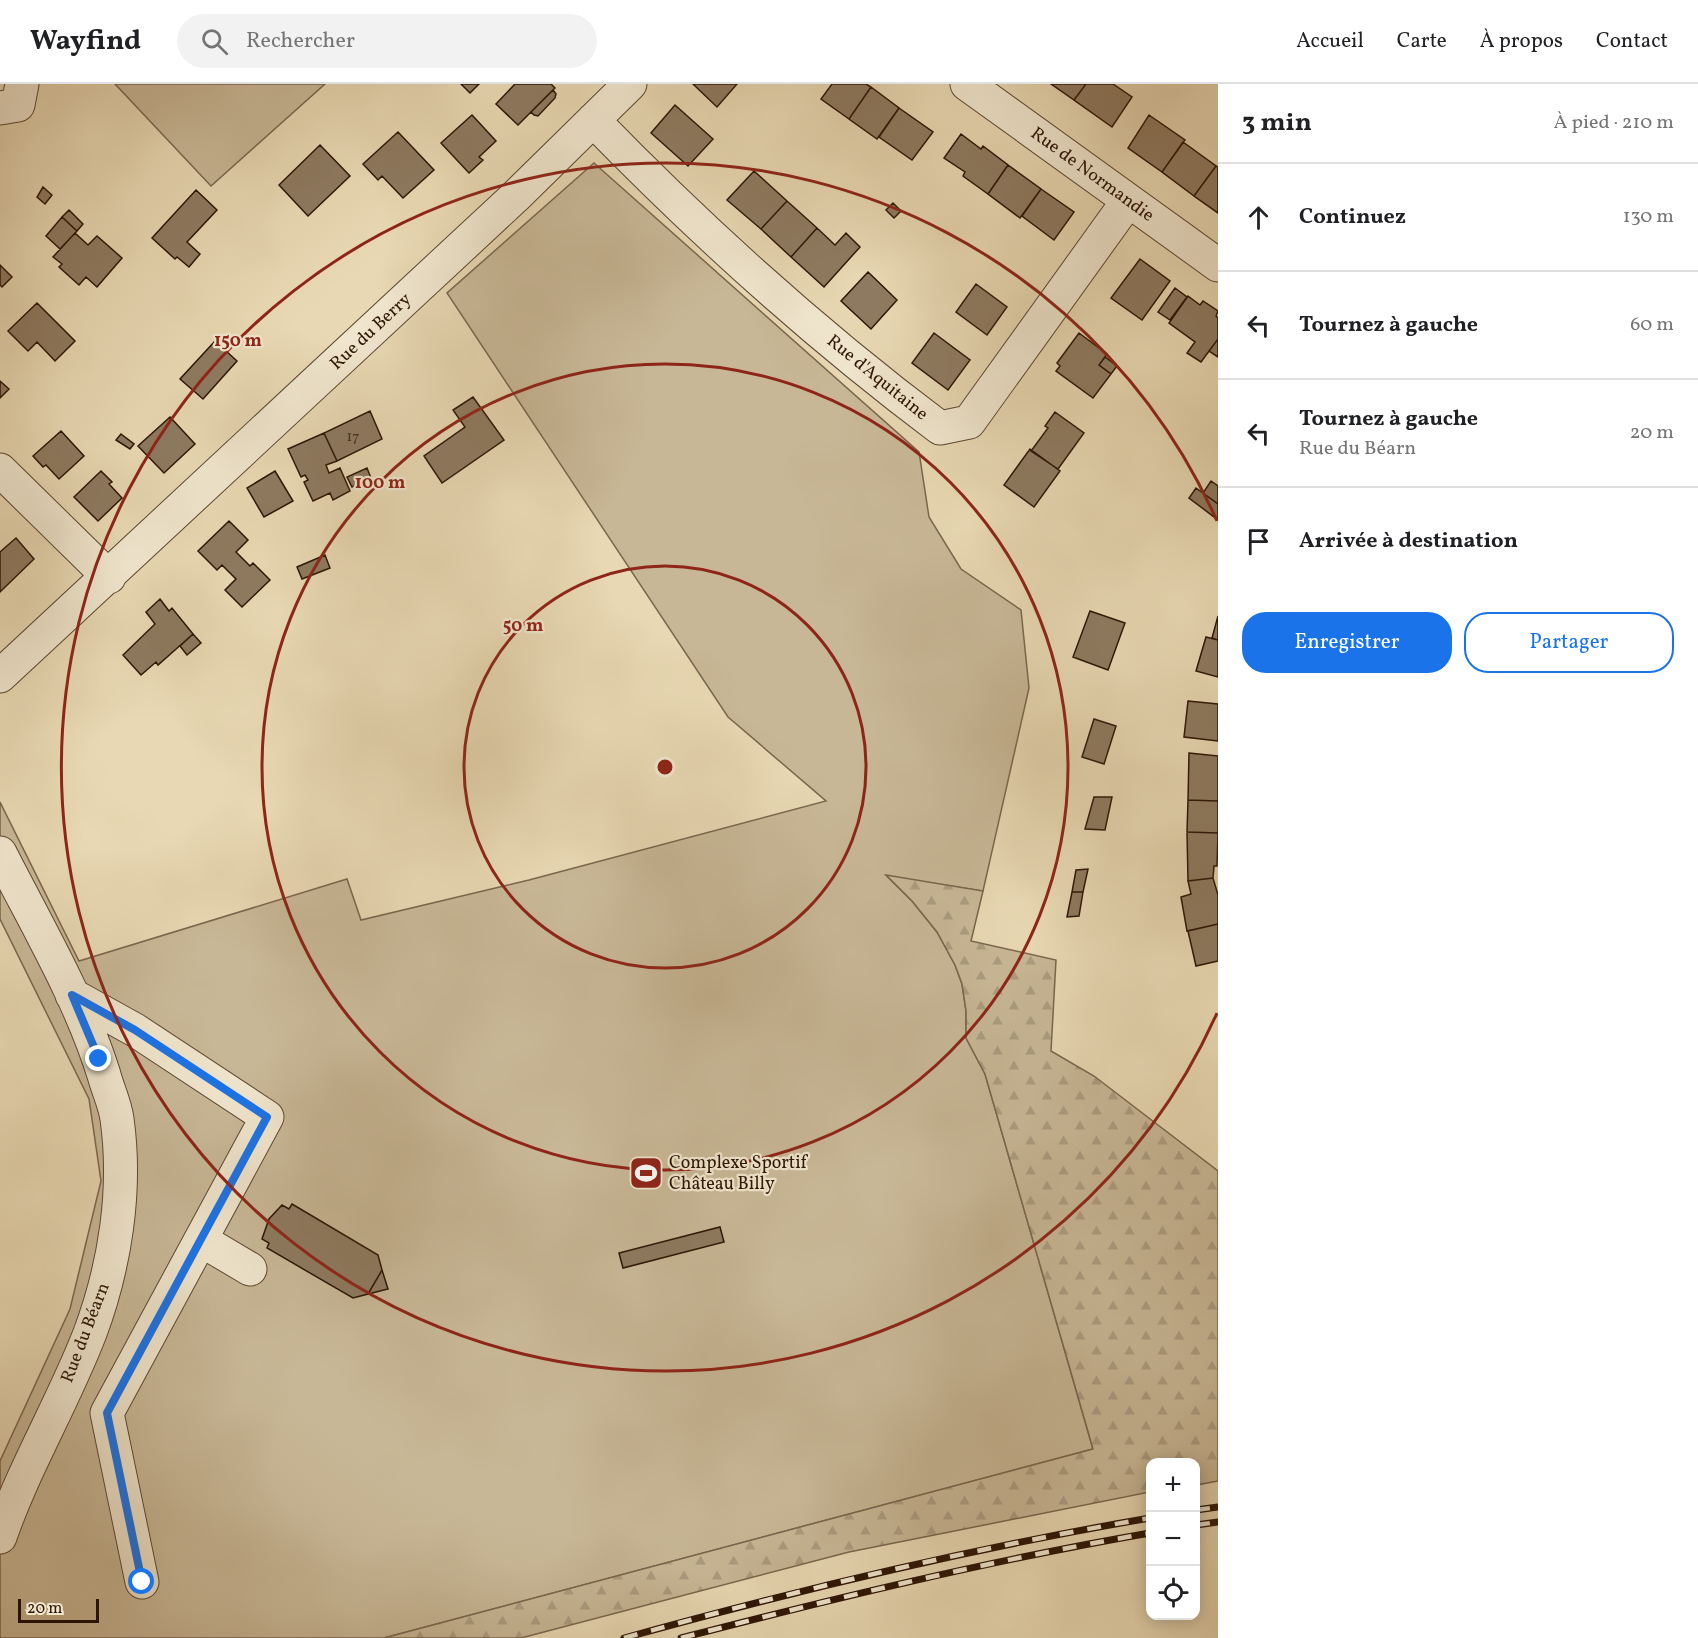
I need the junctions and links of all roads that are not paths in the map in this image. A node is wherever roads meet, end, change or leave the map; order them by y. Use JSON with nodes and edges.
{"nodes":[{"id":1,"x":22,"y":84,"type":"edge"},
{"id":2,"x":630,"y":84,"type":"edge"},
{"id":3,"x":967,"y":84,"type":"edge"},
{"id":4,"x":0,"y":108,"type":"edge"},
{"id":5,"x":593,"y":120,"type":"junction"},
{"id":6,"x":1128,"y":201,"type":"junction"},
{"id":7,"x":1218,"y":265,"type":"edge"},
{"id":8,"x":0,"y":470,"type":"edge"},
{"id":9,"x":109,"y":577,"type":"junction"},
{"id":10,"x":0,"y":676,"type":"edge"},
{"id":11,"x":0,"y":853,"type":"edge"},
{"id":12,"x":72,"y":995,"type":"junction"},
{"id":13,"x":201,"y":1240,"type":"junction"},
{"id":14,"x":250,"y":1269,"type":"dead end"},
{"id":15,"x":0,"y":1537,"type":"edge"},
{"id":16,"x":142,"y":1582,"type":"dead end"}],
"edges":[{"from":1,"to":4,"type":"street"},
{"from":2,"to":5,"type":"street","name":"Rue du Berry"},
{"from":3,"to":6,"type":"street","name":"Rue de Normandie"},
{"from":5,"to":6,"type":"street","name":"Rue d'Aquitaine"},
{"from":5,"to":9,"type":"street","name":"Rue du Berry"},
{"from":6,"to":7,"type":"street","name":"Rue de Normandie"},
{"from":8,"to":9,"type":"street"},
{"from":9,"to":10,"type":"street","name":"Rue du Berry"},
{"from":11,"to":12,"type":"street","name":"Rue du Béarn"},
{"from":12,"to":13,"type":"street"},
{"from":12,"to":15,"type":"street","name":"Rue du Béarn"},
{"from":13,"to":14,"type":"street"},
{"from":13,"to":16,"type":"street"}]}
